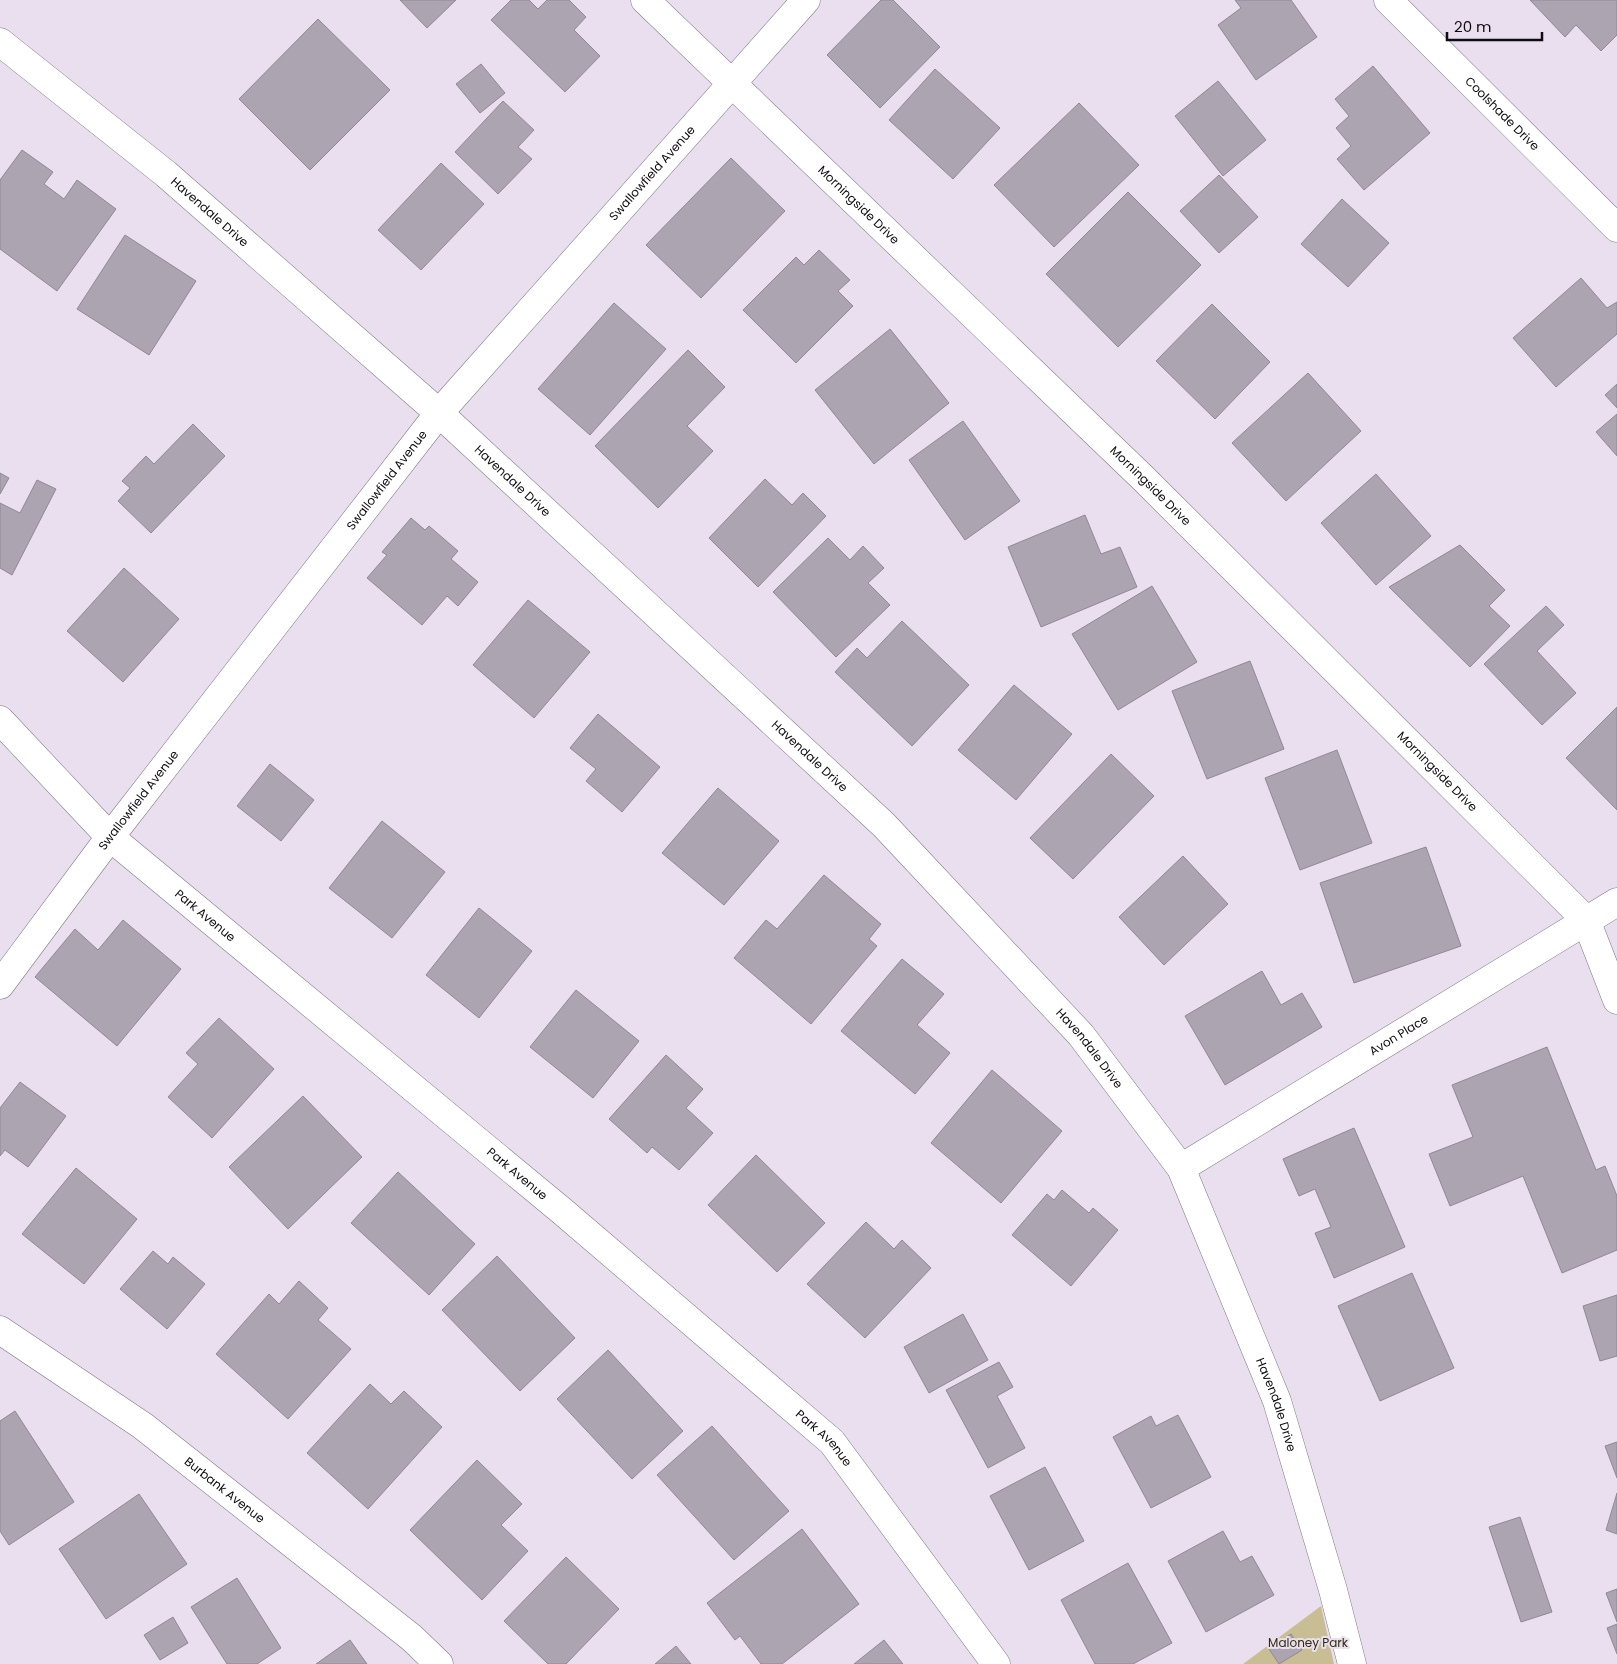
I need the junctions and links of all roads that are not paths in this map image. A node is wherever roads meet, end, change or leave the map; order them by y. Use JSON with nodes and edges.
{"nodes":[{"id":1,"x":646,"y":0,"type":"edge"},
{"id":2,"x":806,"y":0,"type":"edge"},
{"id":3,"x":1388,"y":0,"type":"edge"},
{"id":4,"x":0,"y":42,"type":"edge"},
{"id":5,"x":731,"y":83,"type":"junction"},
{"id":6,"x":1617,"y":228,"type":"edge"},
{"id":7,"x":439,"y":413,"type":"junction"},
{"id":8,"x":0,"y":720,"type":"edge"},
{"id":9,"x":110,"y":837,"type":"junction"},
{"id":10,"x":1617,"y":902,"type":"edge"},
{"id":11,"x":1586,"y":920,"type":"junction"},
{"id":12,"x":0,"y":985,"type":"edge"},
{"id":13,"x":1617,"y":1000,"type":"edge"},
{"id":14,"x":1180,"y":1168,"type":"junction"},
{"id":15,"x":0,"y":1330,"type":"edge"},
{"id":16,"x":439,"y":1664,"type":"edge"},
{"id":17,"x":996,"y":1664,"type":"edge"},
{"id":18,"x":1352,"y":1664,"type":"edge"}],
"edges":[{"from":1,"to":5,"type":"street","name":"Morningside Drive"},
{"from":2,"to":5,"type":"street","name":"Swallowfield Avenue"},
{"from":3,"to":6,"type":"street","name":"Coolshade Drive"},
{"from":4,"to":7,"type":"street","name":"Havendale Drive"},
{"from":5,"to":7,"type":"street","name":"Swallowfield Avenue"},
{"from":5,"to":11,"type":"street","name":"Morningside Drive"},
{"from":7,"to":9,"type":"street","name":"Swallowfield Avenue"},
{"from":7,"to":14,"type":"street","name":"Havendale Drive"},
{"from":8,"to":9,"type":"street","name":"Park Avenue"},
{"from":9,"to":12,"type":"street","name":"Swallowfield Avenue"},
{"from":9,"to":17,"type":"street","name":"Park Avenue"},
{"from":10,"to":11,"type":"street","name":"Avon Place"},
{"from":11,"to":13,"type":"street","name":"Morningside Drive"},
{"from":11,"to":14,"type":"street","name":"Avon Place"},
{"from":14,"to":18,"type":"street","name":"Havendale Drive"},
{"from":15,"to":16,"type":"street","name":"Burbank Avenue"}]}
